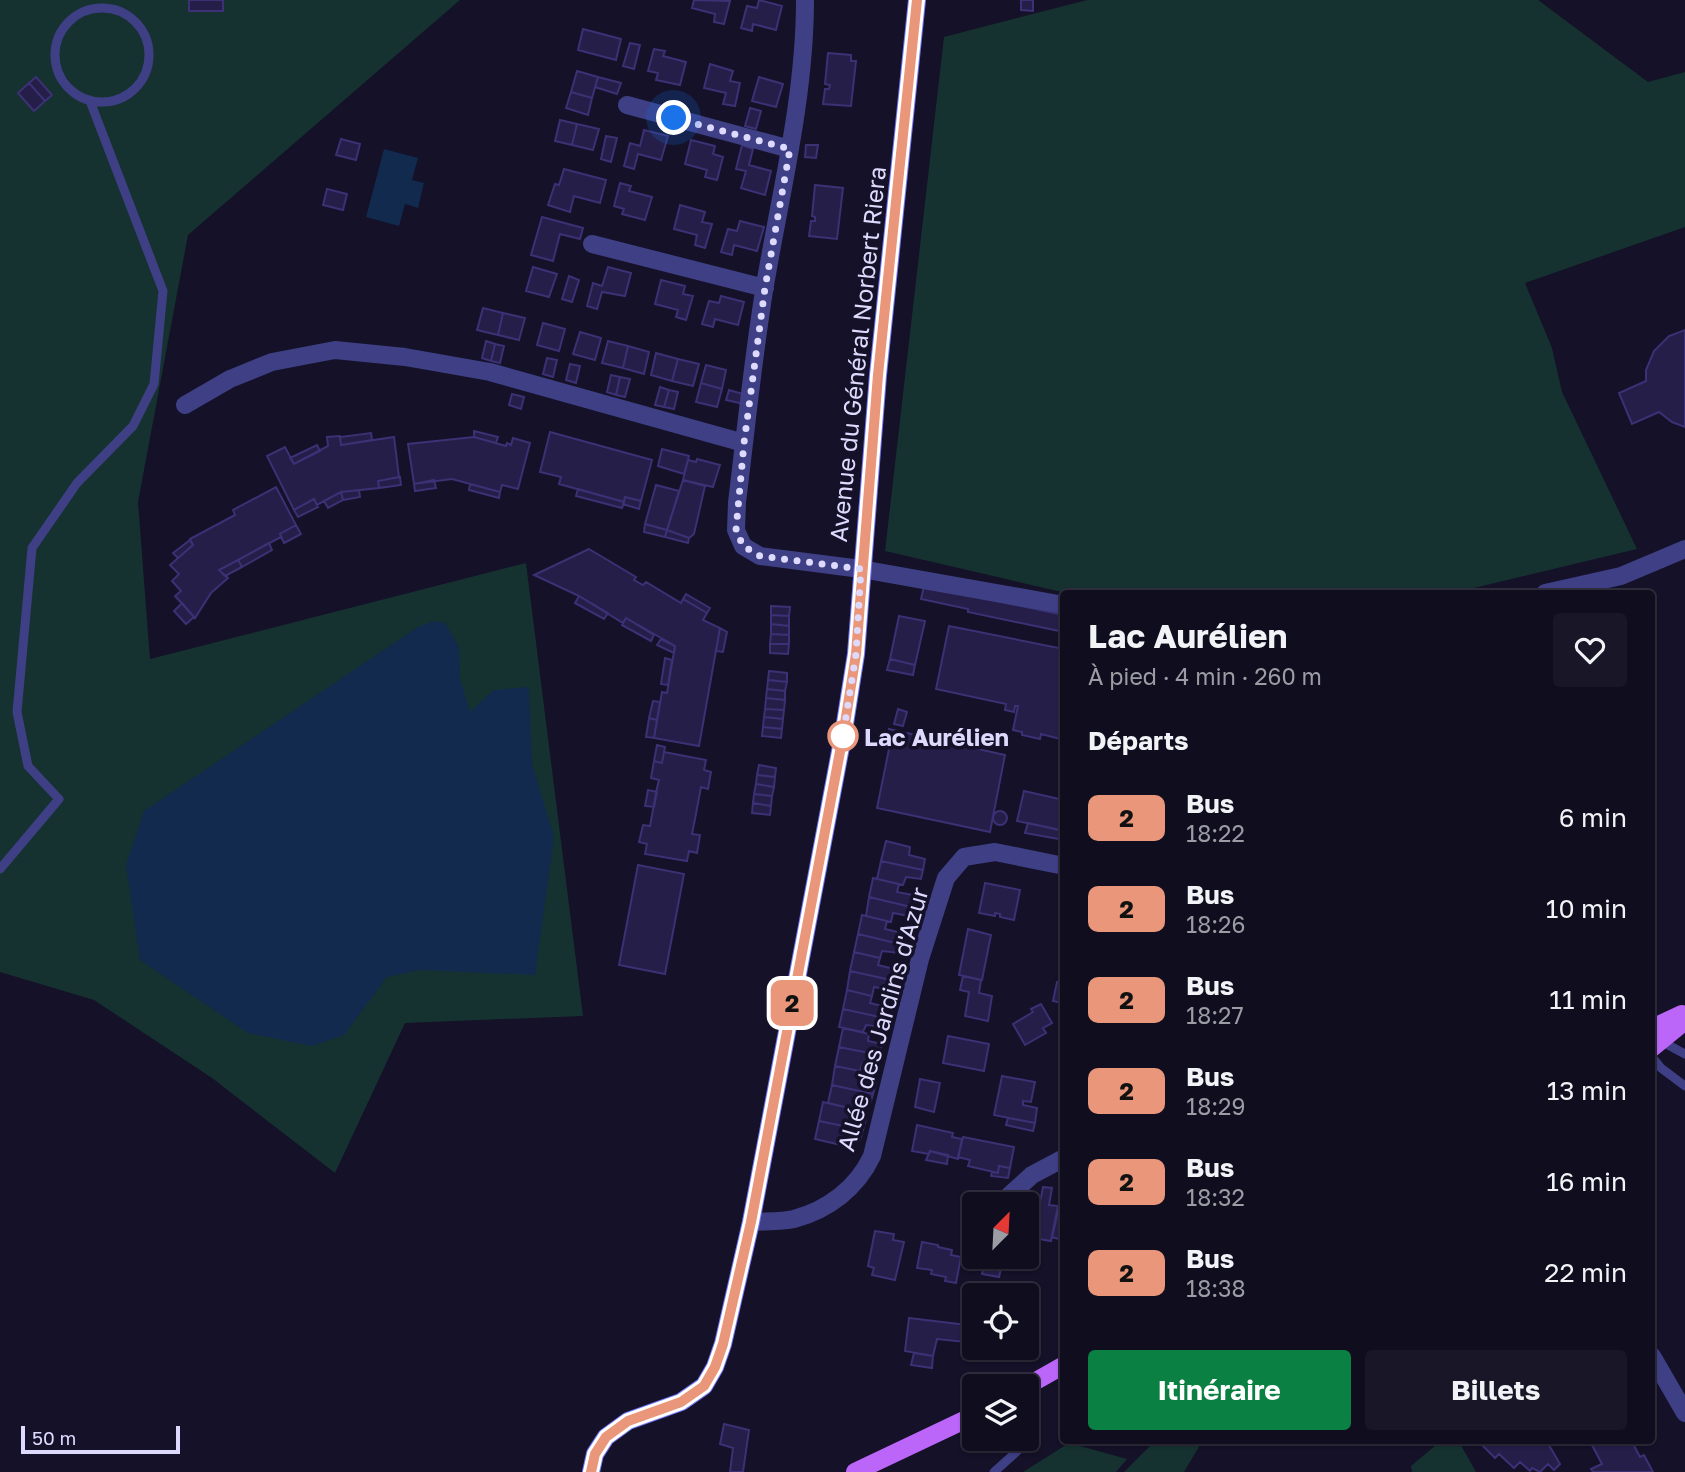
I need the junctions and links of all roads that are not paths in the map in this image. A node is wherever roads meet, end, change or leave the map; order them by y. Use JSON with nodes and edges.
{"nodes":[{"id":1,"x":805,"y":0,"type":"edge"},
{"id":2,"x":917,"y":0,"type":"edge"},
{"id":3,"x":90,"y":101,"type":"junction"},
{"id":4,"x":627,"y":105,"type":"dead end"},
{"id":5,"x":790,"y":149,"type":"junction"},
{"id":6,"x":592,"y":244,"type":"dead end"},
{"id":7,"x":765,"y":288,"type":"junction"},
{"id":8,"x":185,"y":405,"type":"dead end"},
{"id":9,"x":744,"y":443,"type":"junction"},
{"id":10,"x":1685,"y":549,"type":"edge"},
{"id":11,"x":861,"y":569,"type":"junction"},
{"id":12,"x":1558,"y":590,"type":"edge"},
{"id":13,"x":1060,"y":604,"type":"edge"},
{"id":14,"x":1060,"y":865,"type":"edge"},
{"id":15,"x":0,"y":869,"type":"edge"},
{"id":16,"x":1685,"y":1013,"type":"edge"},
{"id":17,"x":1685,"y":1021,"type":"edge"},
{"id":18,"x":1655,"y":1041,"type":"edge"},
{"id":19,"x":1655,"y":1041,"type":"edge"},
{"id":20,"x":1655,"y":1042,"type":"edge"},
{"id":21,"x":1655,"y":1046,"type":"edge"},
{"id":22,"x":1685,"y":1054,"type":"edge"},
{"id":23,"x":1685,"y":1086,"type":"edge"},
{"id":24,"x":1060,"y":1160,"type":"edge"},
{"id":25,"x":1013,"y":1192,"type":"edge"},
{"id":26,"x":751,"y":1222,"type":"junction"},
{"id":27,"x":1655,"y":1361,"type":"edge"},
{"id":28,"x":1060,"y":1368,"type":"edge"},
{"id":29,"x":1039,"y":1380,"type":"edge"},
{"id":30,"x":1685,"y":1413,"type":"edge"},
{"id":31,"x":962,"y":1421,"type":"edge"},
{"id":32,"x":1017,"y":1451,"type":"edge"},
{"id":33,"x":590,"y":1472,"type":"edge"},
{"id":34,"x":855,"y":1472,"type":"edge"},
{"id":35,"x":994,"y":1472,"type":"edge"}],
"edges":[{"from":1,"to":5,"type":"street"},
{"from":2,"to":11,"type":"main road","name":"Avenue du Général Norbert Riera"},
{"from":3,"to":3,"type":"lane"},
{"from":3,"to":15,"type":"lane"},
{"from":4,"to":5,"type":"street"},
{"from":5,"to":7,"type":"street"},
{"from":6,"to":7,"type":"street"},
{"from":7,"to":9,"type":"street"},
{"from":8,"to":9,"type":"street"},
{"from":9,"to":11,"type":"street"},
{"from":10,"to":12,"type":"street"},
{"from":11,"to":13,"type":"street"},
{"from":11,"to":26,"type":"main road","name":"Avenue du Général Norbert Riera"},
{"from":14,"to":26,"type":"street","name":"Allée des Jardins d'Azur"},
{"from":16,"to":18,"type":"main road"},
{"from":17,"to":19,"type":"main road"},
{"from":20,"to":22,"type":"lane"},
{"from":21,"to":23,"type":"lane"},
{"from":24,"to":25,"type":"street"},
{"from":26,"to":33,"type":"main road","name":"Avenue du Général Norbert Riera"},
{"from":27,"to":30,"type":"street"},
{"from":28,"to":29,"type":"main road"},
{"from":31,"to":34,"type":"main road"},
{"from":32,"to":35,"type":"lane"}]}
